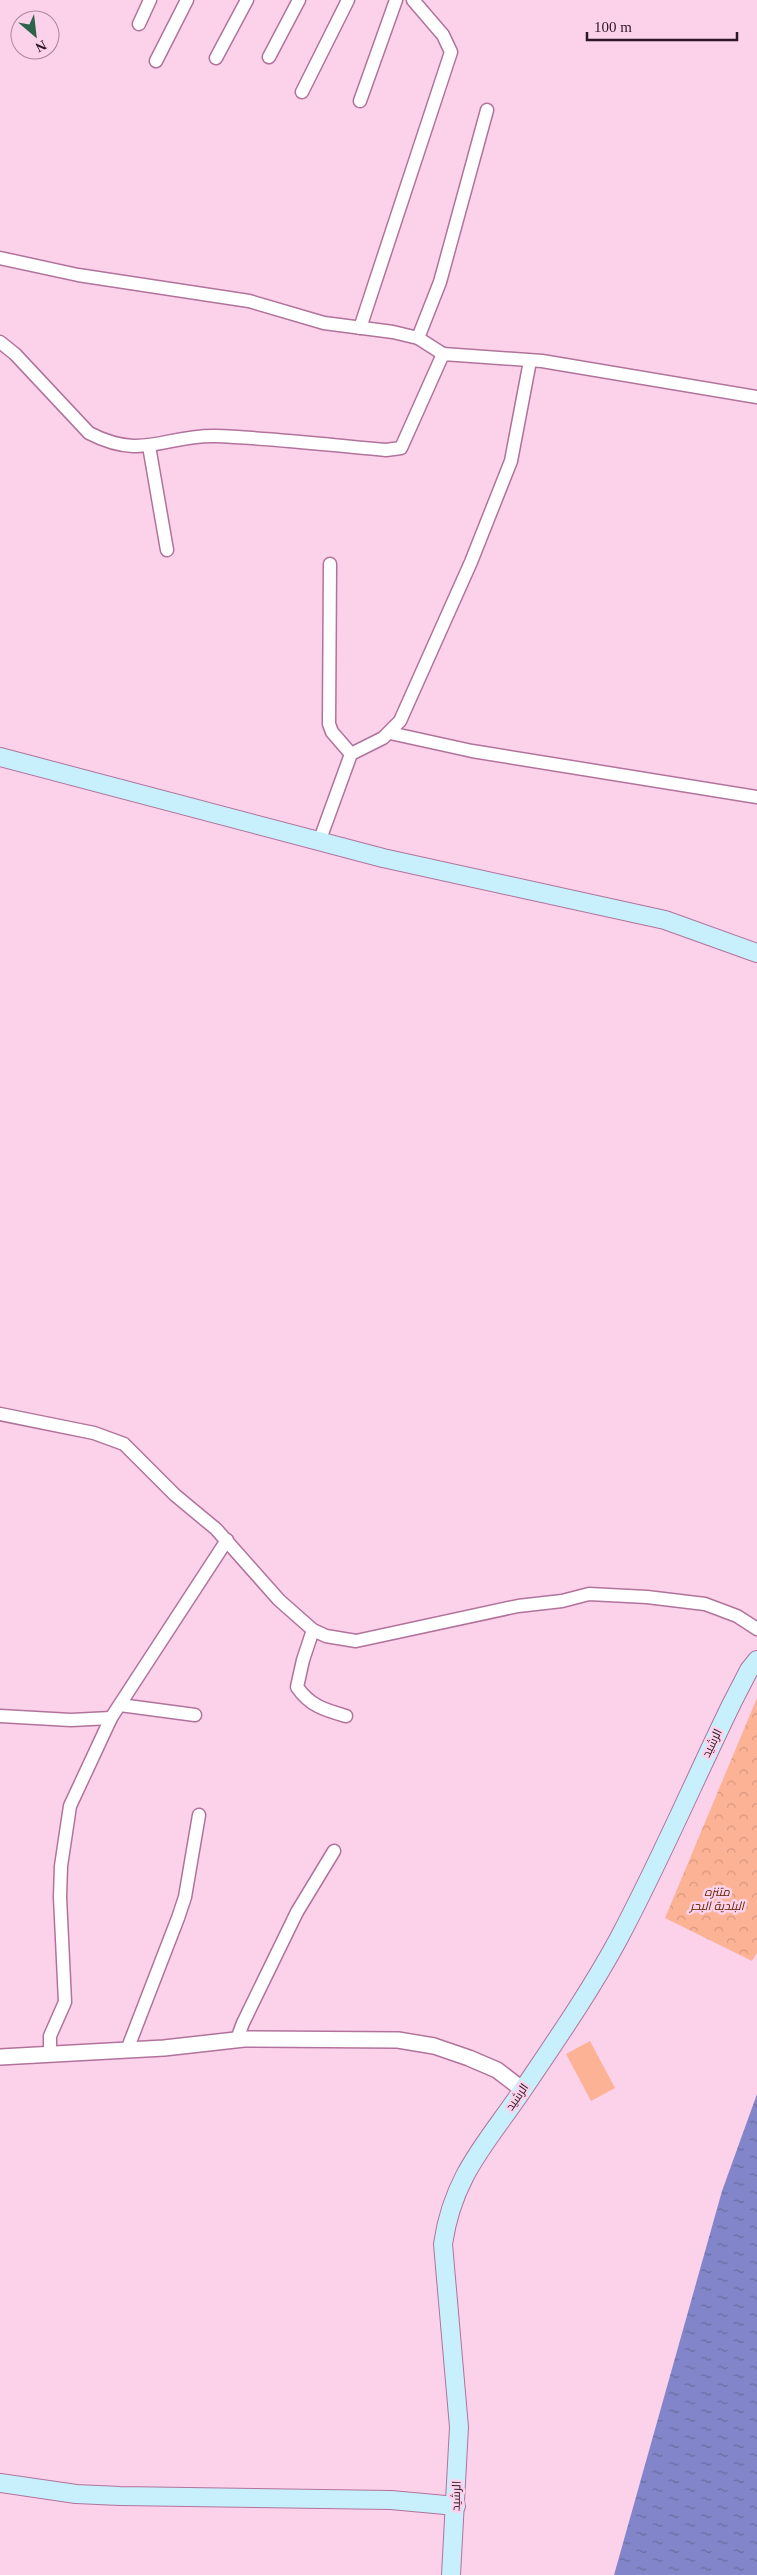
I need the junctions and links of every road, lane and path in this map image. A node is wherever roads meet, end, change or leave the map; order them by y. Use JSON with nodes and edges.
{"nodes":[{"id":1,"x":150,"y":0,"type":"edge"},
{"id":2,"x":187,"y":0,"type":"edge"},
{"id":3,"x":247,"y":0,"type":"edge"},
{"id":4,"x":299,"y":0,"type":"edge"},
{"id":5,"x":348,"y":0,"type":"edge"},
{"id":6,"x":396,"y":0,"type":"edge"},
{"id":7,"x":413,"y":0,"type":"edge"},
{"id":8,"x":139,"y":24,"type":"dead end"},
{"id":9,"x":269,"y":57,"type":"dead end"},
{"id":10,"x":216,"y":58,"type":"dead end"},
{"id":11,"x":156,"y":61,"type":"dead end"},
{"id":12,"x":302,"y":92,"type":"dead end"},
{"id":13,"x":360,"y":101,"type":"dead end"},
{"id":14,"x":487,"y":110,"type":"dead end"},
{"id":15,"x":0,"y":258,"type":"edge"},
{"id":16,"x":360,"y":328,"type":"junction"},
{"id":17,"x":418,"y":338,"type":"junction"},
{"id":18,"x":0,"y":342,"type":"edge"},
{"id":19,"x":443,"y":354,"type":"junction"},
{"id":20,"x":530,"y":361,"type":"junction"},
{"id":21,"x":757,"y":397,"type":"edge"},
{"id":22,"x":149,"y":446,"type":"junction"},
{"id":23,"x":167,"y":550,"type":"dead end"},
{"id":24,"x":330,"y":564,"type":"dead end"},
{"id":25,"x":390,"y":733,"type":"junction"},
{"id":26,"x":351,"y":754,"type":"junction"},
{"id":27,"x":0,"y":757,"type":"edge"},
{"id":28,"x":757,"y":797,"type":"edge"},
{"id":29,"x":319,"y":842,"type":"junction"},
{"id":30,"x":757,"y":953,"type":"edge"},
{"id":31,"x":0,"y":1414,"type":"edge"},
{"id":32,"x":227,"y":1540,"type":"junction"},
{"id":33,"x":757,"y":1629,"type":"edge"},
{"id":34,"x":314,"y":1630,"type":"junction"},
{"id":35,"x":757,"y":1660,"type":"edge"},
{"id":36,"x":120,"y":1705,"type":"junction"},
{"id":37,"x":195,"y":1715,"type":"dead end"},
{"id":38,"x":0,"y":1716,"type":"edge"},
{"id":39,"x":346,"y":1716,"type":"dead end"},
{"id":40,"x":112,"y":1718,"type":"junction"},
{"id":41,"x":199,"y":1815,"type":"dead end"},
{"id":42,"x":334,"y":1851,"type":"dead end"},
{"id":43,"x":237,"y":2039,"type":"junction"},
{"id":44,"x":127,"y":2050,"type":"junction"},
{"id":45,"x":50,"y":2054,"type":"junction"},
{"id":46,"x":0,"y":2056,"type":"edge"},
{"id":47,"x":523,"y":2090,"type":"junction"},
{"id":48,"x":0,"y":2483,"type":"edge"},
{"id":49,"x":456,"y":2506,"type":"junction"},
{"id":50,"x":451,"y":2575,"type":"edge"}],
"edges":[{"from":1,"to":8,"type":"street"},
{"from":2,"to":11,"type":"street"},
{"from":3,"to":10,"type":"street"},
{"from":4,"to":9,"type":"street"},
{"from":5,"to":12,"type":"street"},
{"from":6,"to":13,"type":"street"},
{"from":7,"to":16,"type":"street"},
{"from":14,"to":17,"type":"street"},
{"from":15,"to":16,"type":"street"},
{"from":16,"to":17,"type":"street"},
{"from":17,"to":19,"type":"street"},
{"from":18,"to":22,"type":"street"},
{"from":19,"to":20,"type":"street"},
{"from":19,"to":22,"type":"street"},
{"from":20,"to":21,"type":"street"},
{"from":20,"to":25,"type":"street"},
{"from":22,"to":23,"type":"street"},
{"from":24,"to":26,"type":"street"},
{"from":25,"to":26,"type":"street"},
{"from":25,"to":28,"type":"street"},
{"from":26,"to":29,"type":"street"},
{"from":27,"to":29,"type":"main road"},
{"from":29,"to":30,"type":"main road"},
{"from":31,"to":32,"type":"street"},
{"from":32,"to":34,"type":"street"},
{"from":32,"to":36,"type":"street"},
{"from":33,"to":34,"type":"street"},
{"from":34,"to":39,"type":"street"},
{"from":35,"to":47,"type":"main road","name":"الرشيد"},
{"from":36,"to":37,"type":"street"},
{"from":36,"to":40,"type":"street"},
{"from":38,"to":40,"type":"street"},
{"from":40,"to":45,"type":"street"},
{"from":41,"to":44,"type":"street"},
{"from":42,"to":43,"type":"street"},
{"from":43,"to":44,"type":"street"},
{"from":43,"to":47,"type":"street"},
{"from":44,"to":45,"type":"street"},
{"from":45,"to":46,"type":"street"},
{"from":47,"to":49,"type":"main road","name":"الرشيد"},
{"from":48,"to":49,"type":"main road"},
{"from":49,"to":50,"type":"main road","name":"الرشيد"}]}
